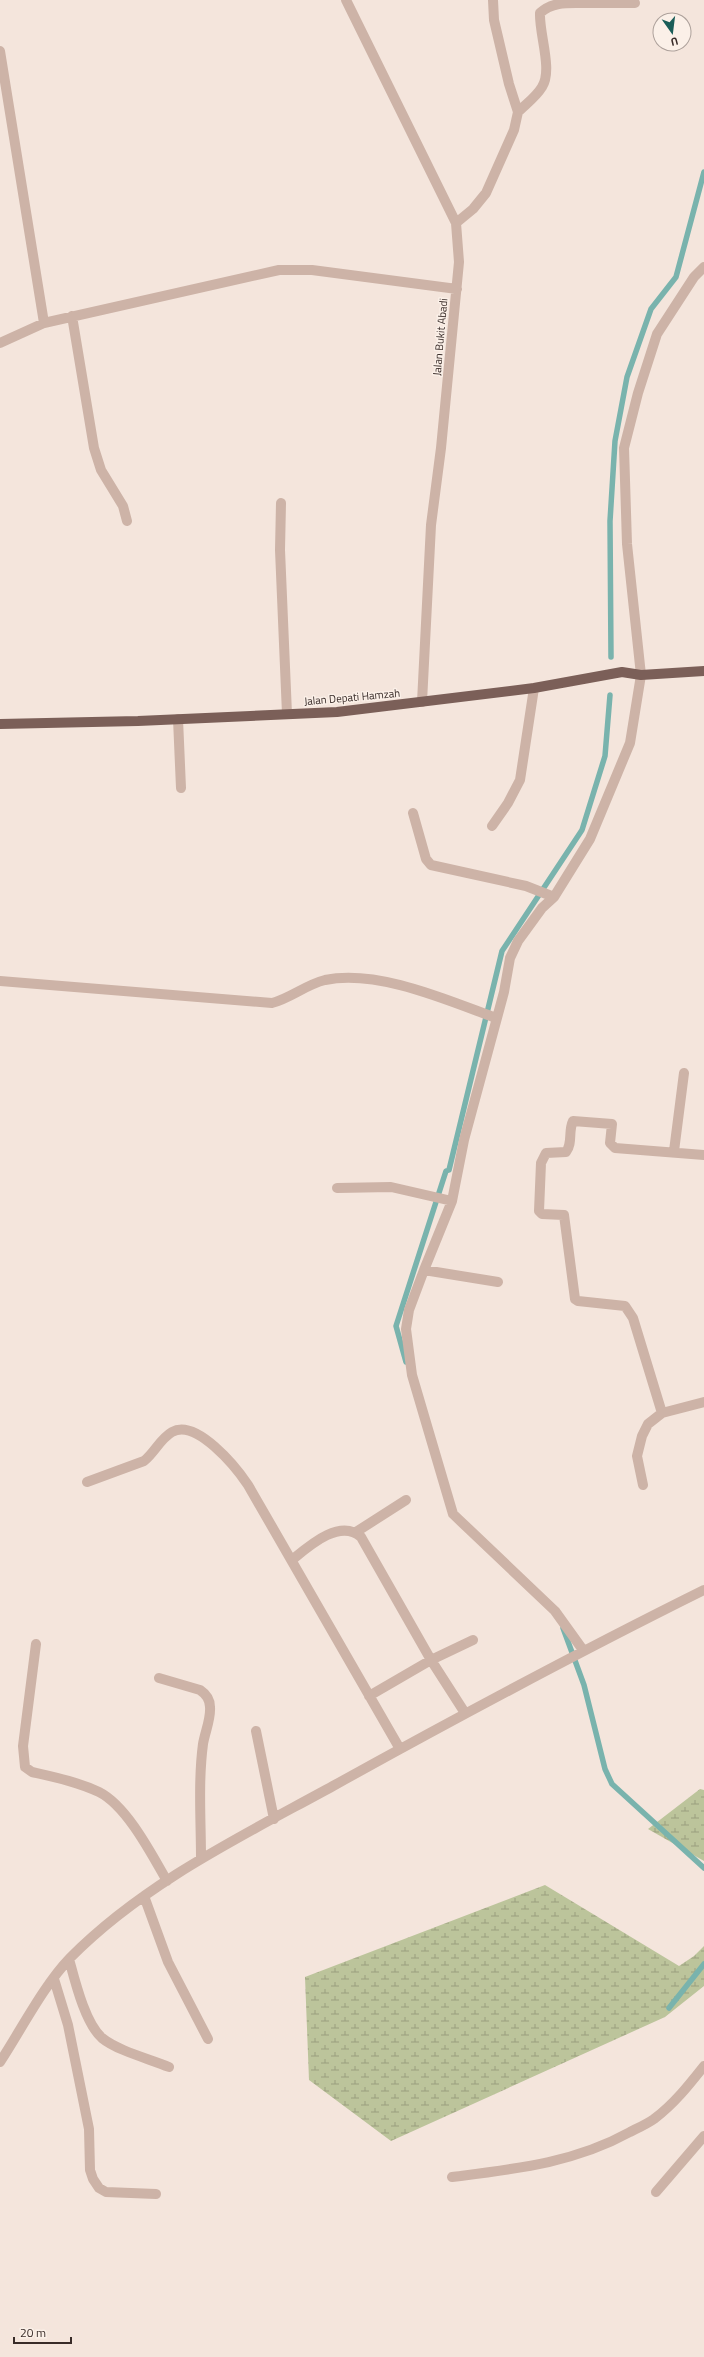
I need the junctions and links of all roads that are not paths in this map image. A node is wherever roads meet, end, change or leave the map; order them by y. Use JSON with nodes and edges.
{"nodes":[{"id":1,"x":346,"y":0,"type":"edge"},
{"id":2,"x":493,"y":0,"type":"edge"},
{"id":3,"x":587,"y":2,"type":"edge"},
{"id":4,"x":635,"y":3,"type":"dead end"},
{"id":5,"x":0,"y":51,"type":"edge"},
{"id":6,"x":518,"y":112,"type":"junction"},
{"id":7,"x":456,"y":223,"type":"junction"},
{"id":8,"x":704,"y":267,"type":"edge"},
{"id":9,"x":456,"y":289,"type":"junction"},
{"id":10,"x":72,"y":316,"type":"junction"},
{"id":11,"x":44,"y":323,"type":"junction"},
{"id":12,"x":0,"y":343,"type":"edge"},
{"id":13,"x":281,"y":503,"type":"dead end"},
{"id":14,"x":127,"y":521,"type":"dead end"},
{"id":15,"x":704,"y":671,"type":"edge"},
{"id":16,"x":641,"y":675,"type":"junction"},
{"id":17,"x":534,"y":688,"type":"junction"},
{"id":18,"x":422,"y":702,"type":"junction"},
{"id":19,"x":287,"y":714,"type":"junction"},
{"id":20,"x":178,"y":719,"type":"junction"},
{"id":21,"x":0,"y":724,"type":"edge"},
{"id":22,"x":182,"y":788,"type":"dead end"},
{"id":23,"x":413,"y":813,"type":"dead end"},
{"id":24,"x":492,"y":826,"type":"dead end"},
{"id":25,"x":549,"y":894,"type":"junction"},
{"id":26,"x":0,"y":981,"type":"edge"},
{"id":27,"x":493,"y":1017,"type":"junction"},
{"id":28,"x":684,"y":1073,"type":"dead end"},
{"id":29,"x":674,"y":1151,"type":"junction"},
{"id":30,"x":704,"y":1155,"type":"edge"},
{"id":31,"x":337,"y":1188,"type":"dead end"},
{"id":32,"x":452,"y":1201,"type":"junction"},
{"id":33,"x":424,"y":1270,"type":"junction"},
{"id":34,"x":498,"y":1282,"type":"dead end"},
{"id":35,"x":704,"y":1402,"type":"edge"},
{"id":36,"x":662,"y":1413,"type":"junction"},
{"id":37,"x":87,"y":1482,"type":"dead end"},
{"id":38,"x":643,"y":1484,"type":"dead end"},
{"id":39,"x":406,"y":1500,"type":"dead end"},
{"id":40,"x":356,"y":1532,"type":"junction"},
{"id":41,"x":292,"y":1560,"type":"junction"},
{"id":42,"x":704,"y":1590,"type":"edge"},
{"id":43,"x":473,"y":1640,"type":"dead end"},
{"id":44,"x":36,"y":1644,"type":"dead end"},
{"id":45,"x":583,"y":1650,"type":"junction"},
{"id":46,"x":431,"y":1660,"type":"junction"},
{"id":47,"x":160,"y":1678,"type":"dead end"},
{"id":48,"x":369,"y":1696,"type":"junction"},
{"id":49,"x":465,"y":1713,"type":"junction"},
{"id":50,"x":256,"y":1731,"type":"dead end"},
{"id":51,"x":400,"y":1749,"type":"junction"},
{"id":52,"x":274,"y":1819,"type":"junction"},
{"id":53,"x":201,"y":1859,"type":"junction"},
{"id":54,"x":167,"y":1881,"type":"junction"},
{"id":55,"x":144,"y":1896,"type":"junction"},
{"id":56,"x":69,"y":1960,"type":"junction"},
{"id":57,"x":54,"y":1979,"type":"junction"},
{"id":58,"x":208,"y":2039,"type":"dead end"},
{"id":59,"x":0,"y":2062,"type":"edge"},
{"id":60,"x":704,"y":2066,"type":"edge"},
{"id":61,"x":169,"y":2067,"type":"dead end"},
{"id":62,"x":704,"y":2136,"type":"edge"},
{"id":63,"x":452,"y":2177,"type":"dead end"},
{"id":64,"x":656,"y":2192,"type":"dead end"},
{"id":65,"x":156,"y":2194,"type":"dead end"}],
"edges":[{"from":1,"to":7,"type":"street","name":"Jalan Bukit Abadi"},
{"from":2,"to":6,"type":"street"},
{"from":3,"to":4,"type":"street"},
{"from":3,"to":6,"type":"street"},
{"from":5,"to":11,"type":"street"},
{"from":6,"to":7,"type":"street"},
{"from":7,"to":9,"type":"street","name":"Jalan Bukit Abadi"},
{"from":8,"to":16,"type":"street"},
{"from":9,"to":10,"type":"street"},
{"from":9,"to":18,"type":"street","name":"Jalan Bukit Abadi"},
{"from":10,"to":11,"type":"street"},
{"from":10,"to":14,"type":"street"},
{"from":11,"to":12,"type":"street"},
{"from":13,"to":19,"type":"street"},
{"from":15,"to":16,"type":"main road","name":"Jalan Depati Hamzah"},
{"from":16,"to":17,"type":"main road","name":"Jalan Depati Hamzah"},
{"from":16,"to":25,"type":"street"},
{"from":17,"to":18,"type":"main road","name":"Jalan Depati Hamzah"},
{"from":17,"to":24,"type":"street"},
{"from":18,"to":19,"type":"main road","name":"Jalan Depati Hamzah"},
{"from":19,"to":20,"type":"main road","name":"Jalan Depati Hamzah"},
{"from":20,"to":21,"type":"main road","name":"Jalan Depati Hamzah"},
{"from":20,"to":22,"type":"street"},
{"from":23,"to":25,"type":"street"},
{"from":25,"to":27,"type":"street"},
{"from":26,"to":27,"type":"street"},
{"from":27,"to":32,"type":"street"},
{"from":28,"to":29,"type":"street"},
{"from":29,"to":30,"type":"street"},
{"from":29,"to":36,"type":"street"},
{"from":31,"to":32,"type":"street"},
{"from":32,"to":33,"type":"street"},
{"from":33,"to":34,"type":"street"},
{"from":33,"to":45,"type":"street"},
{"from":35,"to":36,"type":"street"},
{"from":36,"to":38,"type":"street"},
{"from":37,"to":41,"type":"street"},
{"from":39,"to":40,"type":"street"},
{"from":40,"to":41,"type":"street"},
{"from":40,"to":46,"type":"street"},
{"from":41,"to":48,"type":"street"},
{"from":42,"to":45,"type":"street"},
{"from":43,"to":46,"type":"street"},
{"from":44,"to":54,"type":"street"},
{"from":45,"to":49,"type":"street"},
{"from":46,"to":48,"type":"street"},
{"from":46,"to":49,"type":"street"},
{"from":47,"to":53,"type":"street"},
{"from":48,"to":51,"type":"street"},
{"from":49,"to":51,"type":"street"},
{"from":50,"to":52,"type":"street"},
{"from":51,"to":52,"type":"street"},
{"from":52,"to":53,"type":"street"},
{"from":53,"to":54,"type":"street"},
{"from":54,"to":55,"type":"street"},
{"from":55,"to":56,"type":"street"},
{"from":55,"to":58,"type":"street"},
{"from":56,"to":57,"type":"street"},
{"from":56,"to":61,"type":"street"},
{"from":57,"to":59,"type":"street"},
{"from":57,"to":65,"type":"street"},
{"from":60,"to":63,"type":"street"},
{"from":62,"to":64,"type":"street"}]}
